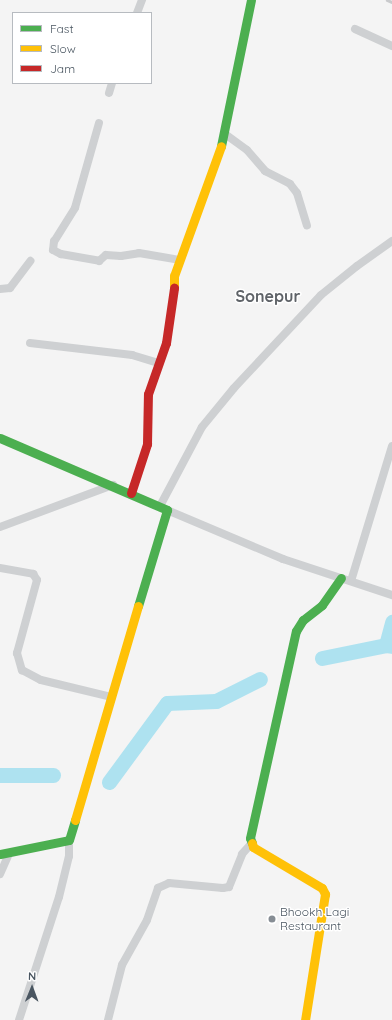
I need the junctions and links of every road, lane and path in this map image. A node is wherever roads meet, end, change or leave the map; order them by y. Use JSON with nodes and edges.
{"nodes":[{"id":1,"x":142,"y":0,"type":"edge"},
{"id":2,"x":251,"y":0,"type":"edge"},
{"id":3,"x":137,"y":12,"type":"edge"},
{"id":4,"x":355,"y":29,"type":"dead end"},
{"id":5,"x":392,"y":46,"type":"edge"},
{"id":6,"x":112,"y":84,"type":"edge"},
{"id":7,"x":109,"y":93,"type":"dead end"},
{"id":8,"x":99,"y":123,"type":"dead end"},
{"id":9,"x":225,"y":134,"type":"junction"},
{"id":10,"x":307,"y":225,"type":"dead end"},
{"id":11,"x":392,"y":241,"type":"edge"},
{"id":12,"x":180,"y":260,"type":"junction"},
{"id":13,"x":30,"y":261,"type":"dead end"},
{"id":14,"x":0,"y":289,"type":"edge"},
{"id":15,"x":30,"y":343,"type":"dead end"},
{"id":16,"x":159,"y":363,"type":"junction"},
{"id":17,"x":0,"y":438,"type":"edge"},
{"id":18,"x":392,"y":446,"type":"edge"},
{"id":19,"x":114,"y":485,"type":"junction"},
{"id":20,"x":131,"y":493,"type":"junction"},
{"id":21,"x":163,"y":508,"type":"junction"},
{"id":22,"x":0,"y":527,"type":"edge"},
{"id":23,"x":0,"y":568,"type":"edge"},
{"id":24,"x":341,"y":578,"type":"junction"},
{"id":25,"x":351,"y":581,"type":"junction"},
{"id":26,"x":392,"y":595,"type":"edge"},
{"id":27,"x":112,"y":697,"type":"junction"},
{"id":28,"x":69,"y":840,"type":"junction"},
{"id":29,"x":251,"y":844,"type":"junction"},
{"id":30,"x":5,"y":854,"type":"edge"},
{"id":31,"x":0,"y":874,"type":"edge"},
{"id":32,"x":19,"y":1020,"type":"edge"},
{"id":33,"x":108,"y":1020,"type":"edge"},
{"id":34,"x":305,"y":1020,"type":"edge"}],
"edges":[{"from":1,"to":3,"type":"street"},
{"from":2,"to":9,"type":"street"},
{"from":4,"to":5,"type":"street"},
{"from":6,"to":7,"type":"street"},
{"from":8,"to":12,"type":"street"},
{"from":9,"to":10,"type":"street"},
{"from":9,"to":12,"type":"street"},
{"from":11,"to":21,"type":"street"},
{"from":12,"to":16,"type":"street"},
{"from":13,"to":14,"type":"street"},
{"from":15,"to":16,"type":"street"},
{"from":16,"to":20,"type":"street"},
{"from":17,"to":19,"type":"street"},
{"from":18,"to":25,"type":"street"},
{"from":19,"to":20,"type":"street"},
{"from":19,"to":22,"type":"street"},
{"from":20,"to":21,"type":"street"},
{"from":21,"to":24,"type":"street"},
{"from":21,"to":27,"type":"street"},
{"from":23,"to":27,"type":"street"},
{"from":24,"to":25,"type":"street"},
{"from":24,"to":29,"type":"street"},
{"from":25,"to":26,"type":"street"},
{"from":27,"to":28,"type":"street"},
{"from":28,"to":30,"type":"street"},
{"from":28,"to":32,"type":"street"},
{"from":29,"to":33,"type":"street"},
{"from":29,"to":34,"type":"street"},
{"from":30,"to":31,"type":"street"}]}
